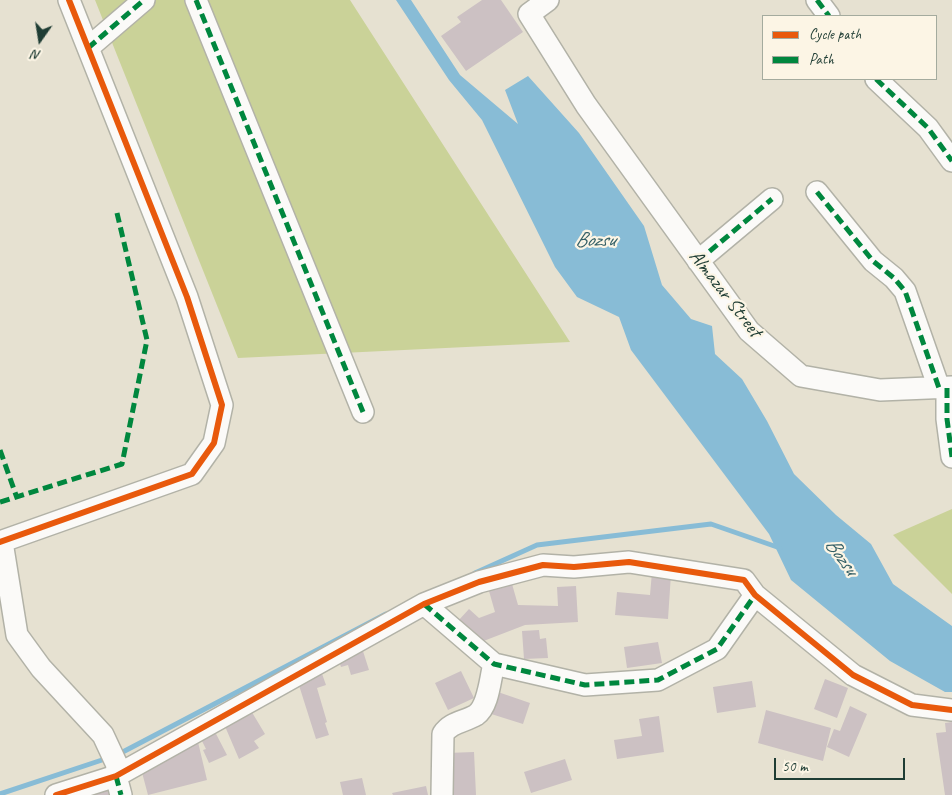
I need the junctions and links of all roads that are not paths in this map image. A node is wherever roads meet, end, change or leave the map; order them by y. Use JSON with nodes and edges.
{"nodes":[{"id":1,"x":70,"y":0,"type":"edge"},
{"id":2,"x":144,"y":0,"type":"edge"},
{"id":3,"x":196,"y":0,"type":"edge"},
{"id":4,"x":548,"y":0,"type":"edge"},
{"id":5,"x":817,"y":0,"type":"edge"},
{"id":6,"x":828,"y":15,"type":"edge"},
{"id":7,"x":88,"y":48,"type":"junction"},
{"id":8,"x":877,"y":80,"type":"edge"},
{"id":9,"x":952,"y":161,"type":"edge"},
{"id":10,"x":817,"y":192,"type":"dead end"},
{"id":11,"x":772,"y":198,"type":"dead end"},
{"id":12,"x":698,"y":261,"type":"junction"},
{"id":13,"x":946,"y":388,"type":"edge"},
{"id":14,"x":364,"y":412,"type":"dead end"},
{"id":15,"x":952,"y":457,"type":"edge"},
{"id":16,"x":1,"y":542,"type":"edge"},
{"id":17,"x":755,"y":595,"type":"junction"},
{"id":18,"x":424,"y":604,"type":"junction"},
{"id":19,"x":494,"y":664,"type":"junction"},
{"id":20,"x":952,"y":710,"type":"edge"},
{"id":21,"x":118,"y":779,"type":"edge"},
{"id":22,"x":56,"y":795,"type":"edge"},
{"id":23,"x":442,"y":795,"type":"edge"}],
"edges":[{"from":1,"to":7,"type":"street"},
{"from":2,"to":7,"type":"street"},
{"from":3,"to":14,"type":"street"},
{"from":4,"to":12,"type":"street","name":"Almazar Street"},
{"from":5,"to":6,"type":"street"},
{"from":7,"to":16,"type":"street"},
{"from":8,"to":9,"type":"street"},
{"from":10,"to":13,"type":"street"},
{"from":11,"to":12,"type":"street"},
{"from":12,"to":13,"type":"street","name":"Almazar Street"},
{"from":13,"to":15,"type":"street"},
{"from":16,"to":21,"type":"street"},
{"from":17,"to":18,"type":"street"},
{"from":17,"to":19,"type":"street"},
{"from":17,"to":20,"type":"street"},
{"from":18,"to":19,"type":"street"},
{"from":18,"to":21,"type":"street"},
{"from":19,"to":23,"type":"street"},
{"from":21,"to":22,"type":"street"}]}
